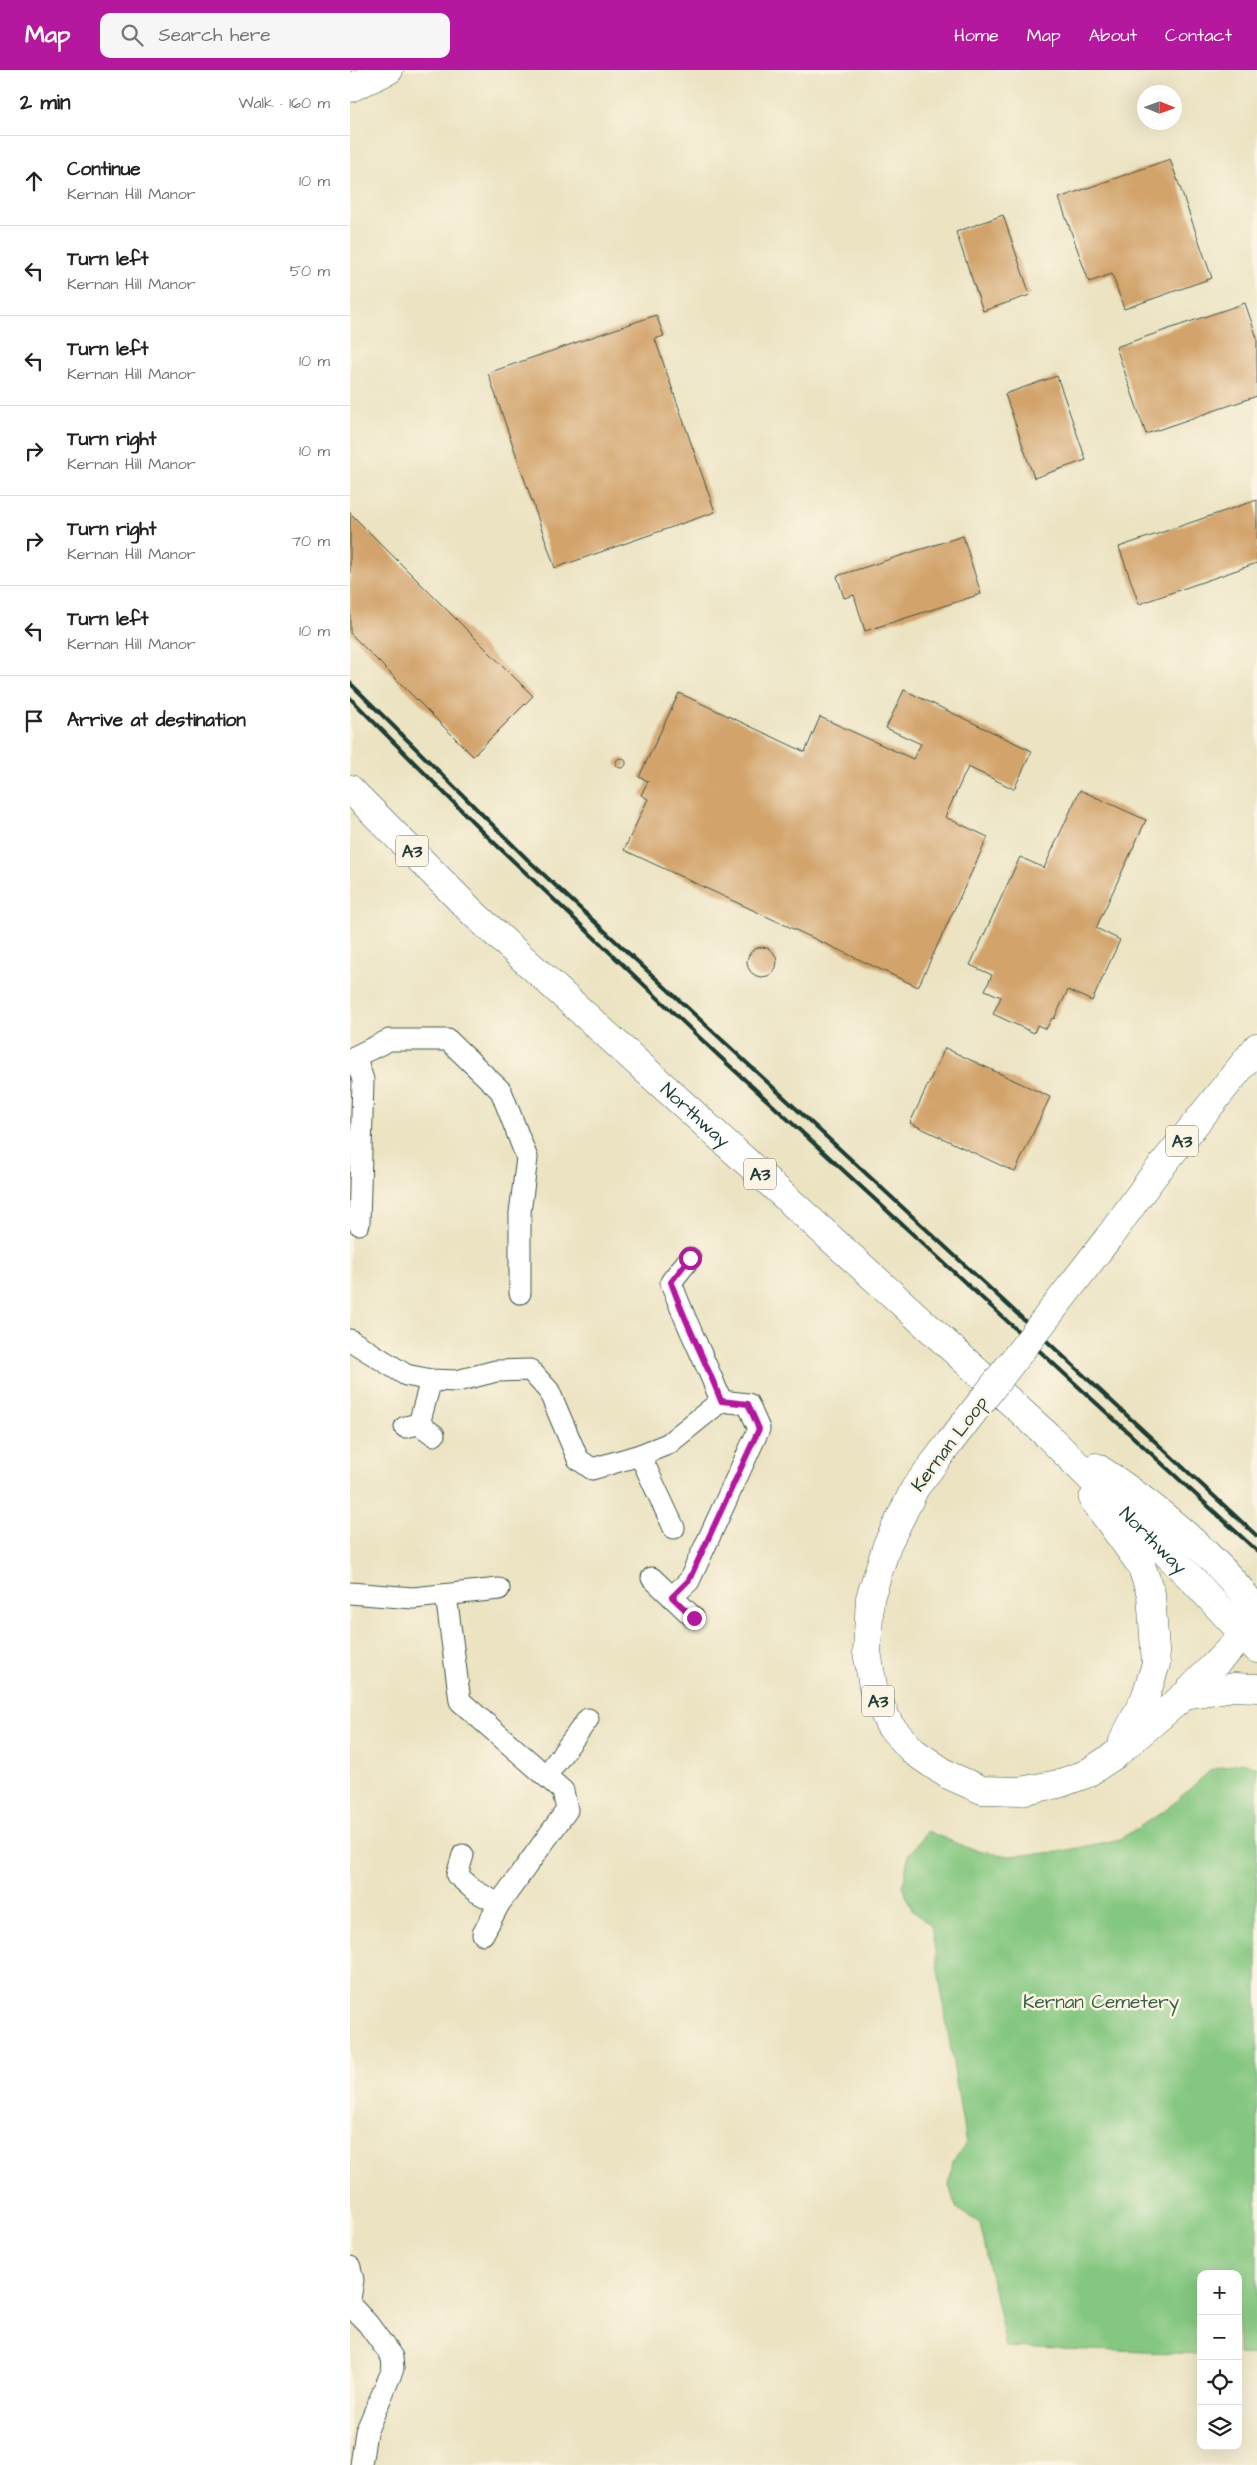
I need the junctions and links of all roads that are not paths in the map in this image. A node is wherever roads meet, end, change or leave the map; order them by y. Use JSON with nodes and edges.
{"nodes":[{"id":1,"x":389,"y":70,"type":"edge"},
{"id":2,"x":350,"y":88,"type":"edge"},
{"id":3,"x":350,"y":789,"type":"edge"},
{"id":4,"x":1257,"y":1047,"type":"edge"},
{"id":5,"x":353,"y":1058,"type":"edge"},
{"id":6,"x":359,"y":1224,"type":"dead end"},
{"id":7,"x":690,"y":1258,"type":"dead end"},
{"id":8,"x":520,"y":1293,"type":"dead end"},
{"id":9,"x":350,"y":1340,"type":"edge"},
{"id":10,"x":431,"y":1380,"type":"junction"},
{"id":11,"x":721,"y":1401,"type":"junction"},
{"id":12,"x":419,"y":1428,"type":"dead end"},
{"id":13,"x":1047,"y":1435,"type":"junction"},
{"id":14,"x":640,"y":1455,"type":"junction"},
{"id":15,"x":674,"y":1528,"type":"dead end"},
{"id":16,"x":652,"y":1578,"type":"dead end"},
{"id":17,"x":499,"y":1589,"type":"dead end"},
{"id":18,"x":350,"y":1593,"type":"edge"},
{"id":19,"x":446,"y":1595,"type":"junction"},
{"id":20,"x":672,"y":1597,"type":"junction"},
{"id":21,"x":694,"y":1618,"type":"dead end"},
{"id":22,"x":1254,"y":1629,"type":"edge"},
{"id":23,"x":1257,"y":1688,"type":"edge"},
{"id":24,"x":1185,"y":1695,"type":"junction"},
{"id":25,"x":588,"y":1719,"type":"dead end"},
{"id":26,"x":1115,"y":1755,"type":"junction"},
{"id":27,"x":546,"y":1776,"type":"junction"},
{"id":28,"x":463,"y":1855,"type":"dead end"},
{"id":29,"x":499,"y":1904,"type":"junction"},
{"id":30,"x":483,"y":1934,"type":"dead end"},
{"id":31,"x":350,"y":2267,"type":"edge"},
{"id":32,"x":350,"y":2299,"type":"edge"},
{"id":33,"x":350,"y":2305,"type":"edge"},
{"id":34,"x":361,"y":2465,"type":"edge"}],
"edges":[{"from":1,"to":2,"type":"main road"},
{"from":3,"to":13,"type":"main road","name":"Northway","number":"A3"},
{"from":4,"to":26,"type":"main road","name":"Kernan Loop","number":"A3","bridge":true},
{"from":5,"to":6,"type":"street"},
{"from":5,"to":8,"type":"street"},
{"from":7,"to":11,"type":"street"},
{"from":9,"to":10,"type":"street"},
{"from":10,"to":12,"type":"street"},
{"from":10,"to":14,"type":"street"},
{"from":11,"to":14,"type":"street"},
{"from":11,"to":20,"type":"street"},
{"from":13,"to":22,"type":"main road","name":"Northway","number":"A3"},
{"from":13,"to":22,"type":"main road","name":"Northway","number":"A3"},
{"from":13,"to":26,"type":"main road","number":"A3"},
{"from":14,"to":15,"type":"street"},
{"from":16,"to":20,"type":"street"},
{"from":17,"to":19,"type":"street"},
{"from":18,"to":19,"type":"street"},
{"from":19,"to":27,"type":"street"},
{"from":20,"to":21,"type":"street"},
{"from":22,"to":24,"type":"main road","number":"A3"},
{"from":23,"to":24,"type":"main road"},
{"from":24,"to":26,"type":"main road","number":"A3"},
{"from":25,"to":27,"type":"street"},
{"from":27,"to":29,"type":"street"},
{"from":28,"to":29,"type":"street"},
{"from":29,"to":30,"type":"street"},
{"from":31,"to":32,"type":"street"},
{"from":33,"to":34,"type":"street"}]}
